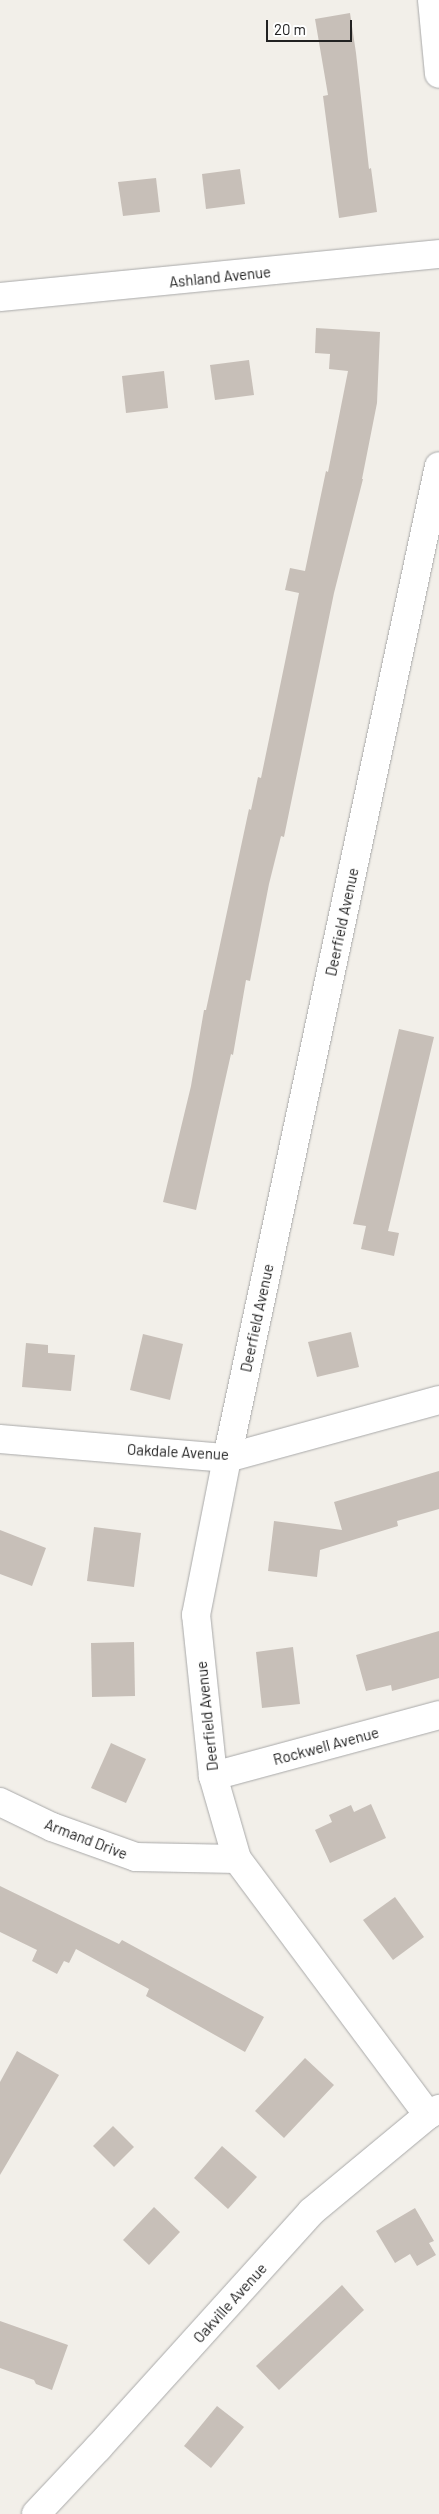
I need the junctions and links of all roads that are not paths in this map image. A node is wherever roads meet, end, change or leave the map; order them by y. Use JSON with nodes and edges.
{"nodes":[{"id":1,"x":432,"y":0,"type":"edge"},
{"id":2,"x":439,"y":74,"type":"edge"},
{"id":3,"x":439,"y":254,"type":"edge"},
{"id":4,"x":0,"y":297,"type":"edge"},
{"id":5,"x":439,"y":466,"type":"edge"},
{"id":6,"x":439,"y":1400,"type":"edge"},
{"id":7,"x":0,"y":1439,"type":"edge"},
{"id":8,"x":227,"y":1458,"type":"junction"},
{"id":9,"x":439,"y":1715,"type":"edge"},
{"id":10,"x":213,"y":1776,"type":"junction"},
{"id":11,"x":0,"y":1802,"type":"edge"},
{"id":12,"x":237,"y":1859,"type":"junction"},
{"id":13,"x":434,"y":2112,"type":"edge"},
{"id":14,"x":36,"y":2514,"type":"edge"}],
"edges":[{"from":1,"to":2,"type":"street"},
{"from":3,"to":4,"type":"street","name":"Ashland Avenue"},
{"from":5,"to":8,"type":"street","name":"Deerfield Avenue"},
{"from":6,"to":8,"type":"street","name":"Oakdale Avenue"},
{"from":7,"to":8,"type":"street","name":"Oakdale Avenue"},
{"from":8,"to":10,"type":"street","name":"Deerfield Avenue"},
{"from":9,"to":10,"type":"street","name":"Rockwell Avenue"},
{"from":10,"to":12,"type":"street","name":"Deerfield Avenue"},
{"from":11,"to":12,"type":"street","name":"Armand Drive"},
{"from":12,"to":13,"type":"street","name":"Deerfield Avenue"},
{"from":13,"to":14,"type":"street","name":"Oakville Avenue"}]}
